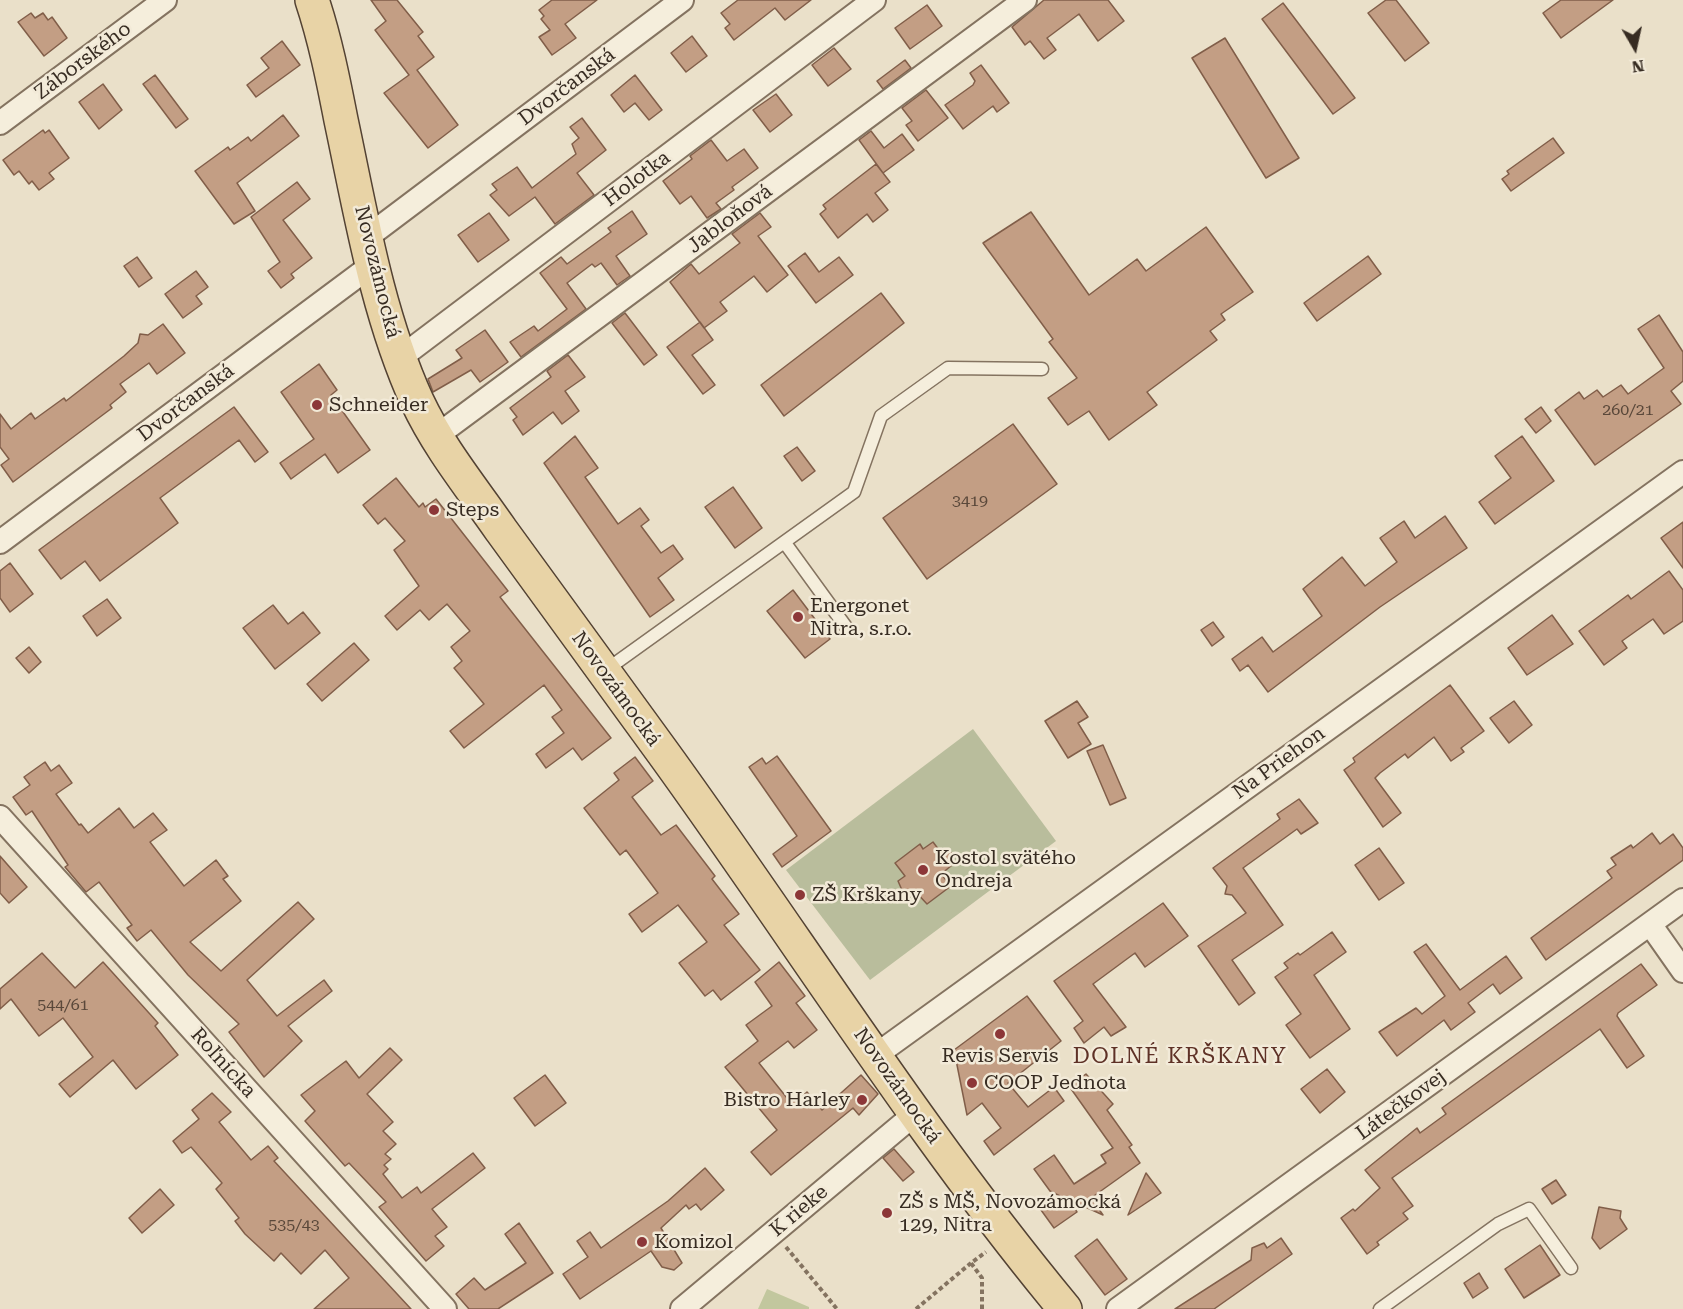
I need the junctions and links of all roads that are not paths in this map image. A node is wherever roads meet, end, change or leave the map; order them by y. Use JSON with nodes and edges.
{"nodes":[{"id":1,"x":165,"y":0,"type":"edge"},
{"id":2,"x":312,"y":0,"type":"edge"},
{"id":3,"x":682,"y":0,"type":"edge"},
{"id":4,"x":874,"y":0,"type":"edge"},
{"id":5,"x":1025,"y":0,"type":"edge"},
{"id":6,"x":0,"y":123,"type":"edge"},
{"id":7,"x":369,"y":252,"type":"junction"},
{"id":8,"x":400,"y":358,"type":"junction"},
{"id":9,"x":1042,"y":369,"type":"dead end"},
{"id":10,"x":435,"y":437,"type":"junction"},
{"id":11,"x":1683,"y":472,"type":"edge"},
{"id":12,"x":0,"y":542,"type":"edge"},
{"id":13,"x":786,"y":543,"type":"junction"},
{"id":14,"x":846,"y":627,"type":"dead end"},
{"id":15,"x":603,"y":673,"type":"junction"},
{"id":16,"x":0,"y":817,"type":"edge"},
{"id":17,"x":1683,"y":900,"type":"edge"},
{"id":18,"x":1650,"y":924,"type":"junction"},
{"id":19,"x":1683,"y":971,"type":"edge"},
{"id":20,"x":876,"y":1055,"type":"junction"},
{"id":21,"x":916,"y":1113,"type":"junction"},
{"id":22,"x":1571,"y":1268,"type":"dead end"},
{"id":23,"x":445,"y":1309,"type":"edge"},
{"id":24,"x":682,"y":1309,"type":"edge"},
{"id":25,"x":1065,"y":1309,"type":"edge"},
{"id":26,"x":1118,"y":1309,"type":"edge"},
{"id":27,"x":1380,"y":1309,"type":"edge"}],
"edges":[{"from":1,"to":6,"type":"street","name":"Záborského"},
{"from":2,"to":7,"type":"main road","name":"Novozámocká"},
{"from":3,"to":7,"type":"street","name":"Dvorčanská"},
{"from":4,"to":8,"type":"street","name":"Holotka"},
{"from":5,"to":10,"type":"street","name":"Jabloňová"},
{"from":7,"to":8,"type":"main road","name":"Novozámocká"},
{"from":7,"to":12,"type":"street","name":"Dvorčanská"},
{"from":8,"to":10,"type":"main road","name":"Novozámocká"},
{"from":9,"to":13,"type":"lane"},
{"from":10,"to":15,"type":"main road","name":"Novozámocká"},
{"from":11,"to":20,"type":"street","name":"Na Priehon"},
{"from":13,"to":14,"type":"lane"},
{"from":13,"to":15,"type":"lane"},
{"from":15,"to":20,"type":"main road","name":"Novozámocká"},
{"from":16,"to":23,"type":"street","name":"Roľnícka"},
{"from":17,"to":18,"type":"street","name":"Látečkovej"},
{"from":18,"to":19,"type":"street"},
{"from":18,"to":26,"type":"street","name":"Látečkovej"},
{"from":20,"to":21,"type":"main road","name":"Novozámocká"},
{"from":21,"to":24,"type":"street","name":"K rieke"},
{"from":21,"to":25,"type":"main road","name":"Novozámocká"},
{"from":22,"to":27,"type":"lane"}]}
